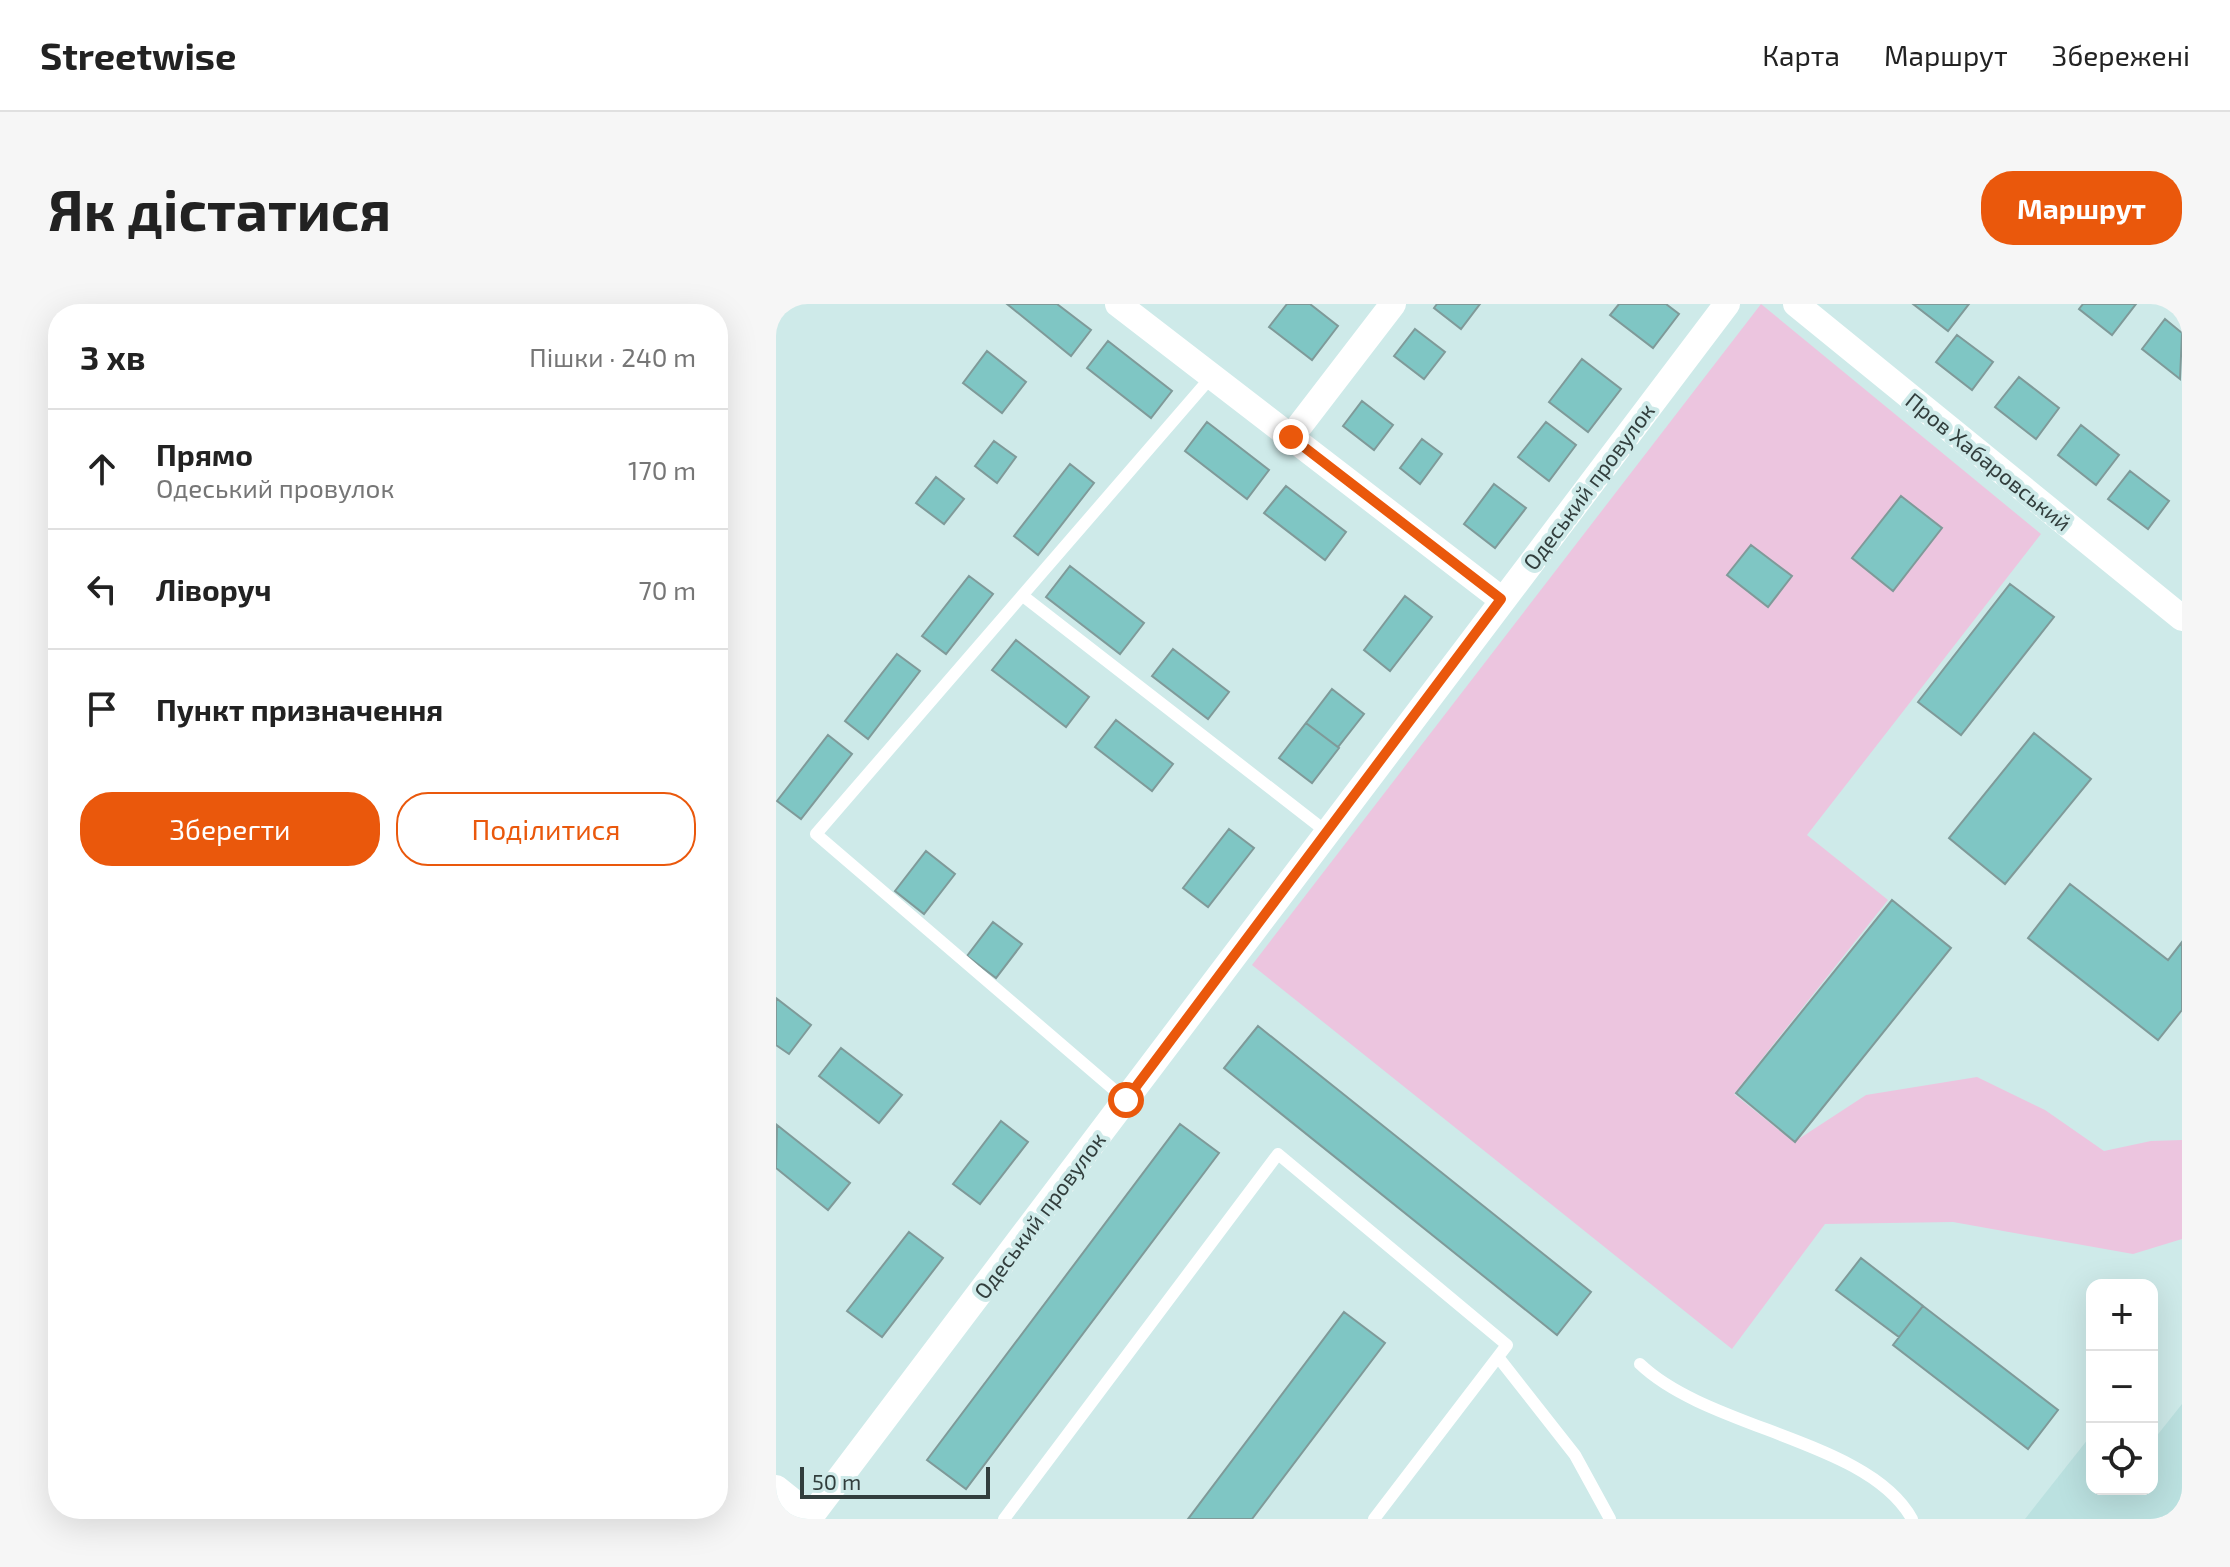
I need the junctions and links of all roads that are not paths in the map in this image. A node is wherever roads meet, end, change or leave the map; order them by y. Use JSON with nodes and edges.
{"nodes":[{"id":1,"x":1118,"y":304,"type":"edge"},
{"id":2,"x":1393,"y":304,"type":"edge"},
{"id":3,"x":1727,"y":304,"type":"edge"},
{"id":4,"x":1796,"y":304,"type":"edge"},
{"id":5,"x":1212,"y":376,"type":"junction"},
{"id":6,"x":1291,"y":437,"type":"junction"},
{"id":7,"x":1023,"y":596,"type":"junction"},
{"id":8,"x":1501,"y":599,"type":"junction"},
{"id":9,"x":2182,"y":618,"type":"edge"},
{"id":10,"x":1328,"y":833,"type":"junction"},
{"id":11,"x":1126,"y":1100,"type":"junction"},
{"id":12,"x":1498,"y":1357,"type":"junction"},
{"id":13,"x":1640,"y":1364,"type":"dead end"},
{"id":14,"x":776,"y":1488,"type":"edge"},
{"id":15,"x":813,"y":1517,"type":"edge"},
{"id":16,"x":1004,"y":1519,"type":"edge"},
{"id":17,"x":1374,"y":1519,"type":"edge"},
{"id":18,"x":1610,"y":1519,"type":"edge"},
{"id":19,"x":1912,"y":1519,"type":"edge"}],
"edges":[{"from":1,"to":5,"type":"street"},
{"from":2,"to":6,"type":"street"},
{"from":3,"to":8,"type":"street","name":"Одеський провулок"},
{"from":4,"to":9,"type":"street","name":"Пров Хабаровський"},
{"from":5,"to":6,"type":"street"},
{"from":5,"to":7,"type":"lane"},
{"from":6,"to":8,"type":"street"},
{"from":7,"to":10,"type":"lane"},
{"from":7,"to":11,"type":"lane"},
{"from":8,"to":10,"type":"street","name":"Одеський провулок"},
{"from":10,"to":11,"type":"street","name":"Одеський провулок"},
{"from":11,"to":15,"type":"street","name":"Одеський провулок"},
{"from":12,"to":16,"type":"lane"},
{"from":12,"to":17,"type":"lane"},
{"from":12,"to":18,"type":"lane"},
{"from":13,"to":19,"type":"lane"},
{"from":14,"to":15,"type":"street","name":"Одеський провулок"}]}
